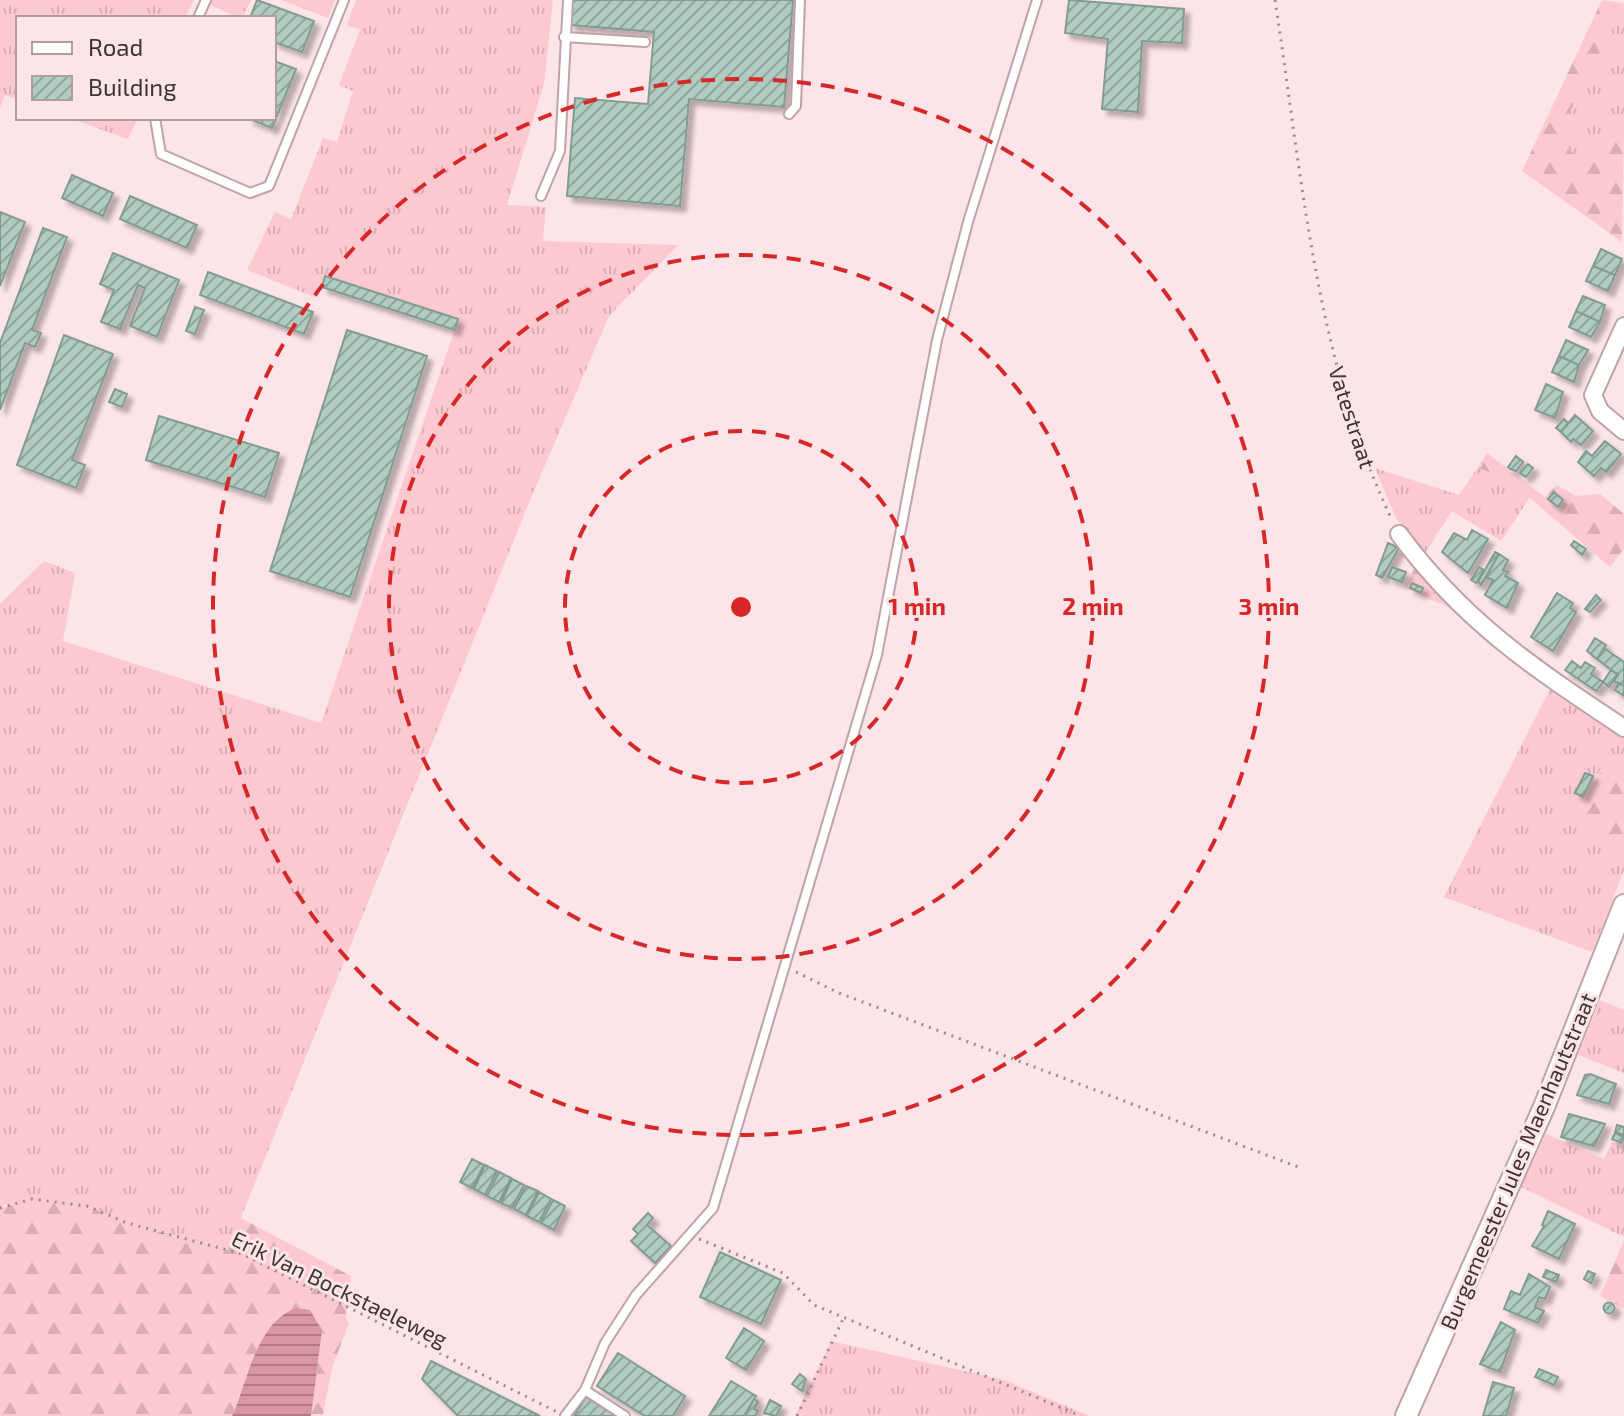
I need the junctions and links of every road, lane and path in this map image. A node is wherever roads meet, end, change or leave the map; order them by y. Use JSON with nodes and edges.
{"nodes":[{"id":1,"x":344,"y":0,"type":"edge"},
{"id":2,"x":568,"y":0,"type":"edge"},
{"id":3,"x":800,"y":0,"type":"edge"},
{"id":4,"x":1037,"y":0,"type":"edge"},
{"id":5,"x":1275,"y":0,"type":"edge"},
{"id":6,"x":564,"y":37,"type":"junction"},
{"id":7,"x":645,"y":42,"type":"dead end"},
{"id":8,"x":789,"y":114,"type":"dead end"},
{"id":9,"x":155,"y":120,"type":"edge"},
{"id":10,"x":541,"y":196,"type":"dead end"},
{"id":11,"x":1624,"y":326,"type":"edge"},
{"id":12,"x":1624,"y":431,"type":"edge"},
{"id":13,"x":1399,"y":534,"type":"joint"},
{"id":14,"x":1624,"y":728,"type":"edge"},
{"id":15,"x":1624,"y":905,"type":"edge"},
{"id":16,"x":786,"y":966,"type":"junction"},
{"id":17,"x":1301,"y":1168,"type":"dead end"},
{"id":18,"x":0,"y":1208,"type":"edge"},
{"id":19,"x":690,"y":1235,"type":"junction"},
{"id":20,"x":844,"y":1317,"type":"junction"},
{"id":21,"x":585,"y":1390,"type":"junction"},
{"id":22,"x":565,"y":1416,"type":"edge"},
{"id":23,"x":625,"y":1416,"type":"edge"},
{"id":24,"x":797,"y":1416,"type":"edge"},
{"id":25,"x":1081,"y":1416,"type":"edge"},
{"id":26,"x":1406,"y":1416,"type":"edge"}],
"edges":[{"from":1,"to":9,"type":"lane"},
{"from":2,"to":6,"type":"lane"},
{"from":3,"to":8,"type":"lane"},
{"from":4,"to":16,"type":"lane"},
{"from":5,"to":13,"type":"path","name":"Vatestraat"},
{"from":6,"to":7,"type":"lane"},
{"from":6,"to":10,"type":"lane"},
{"from":11,"to":12,"type":"street"},
{"from":13,"to":14,"type":"street"},
{"from":15,"to":26,"type":"street","name":"Burgemeester Jules Maenhautstraat"},
{"from":16,"to":17,"type":"path"},
{"from":16,"to":19,"type":"lane"},
{"from":18,"to":22,"type":"path","name":"Erik Van Bockstaeleweg"},
{"from":19,"to":20,"type":"path"},
{"from":19,"to":21,"type":"lane"},
{"from":20,"to":24,"type":"path"},
{"from":20,"to":25,"type":"path"},
{"from":21,"to":22,"type":"lane"},
{"from":21,"to":23,"type":"lane"}]}
